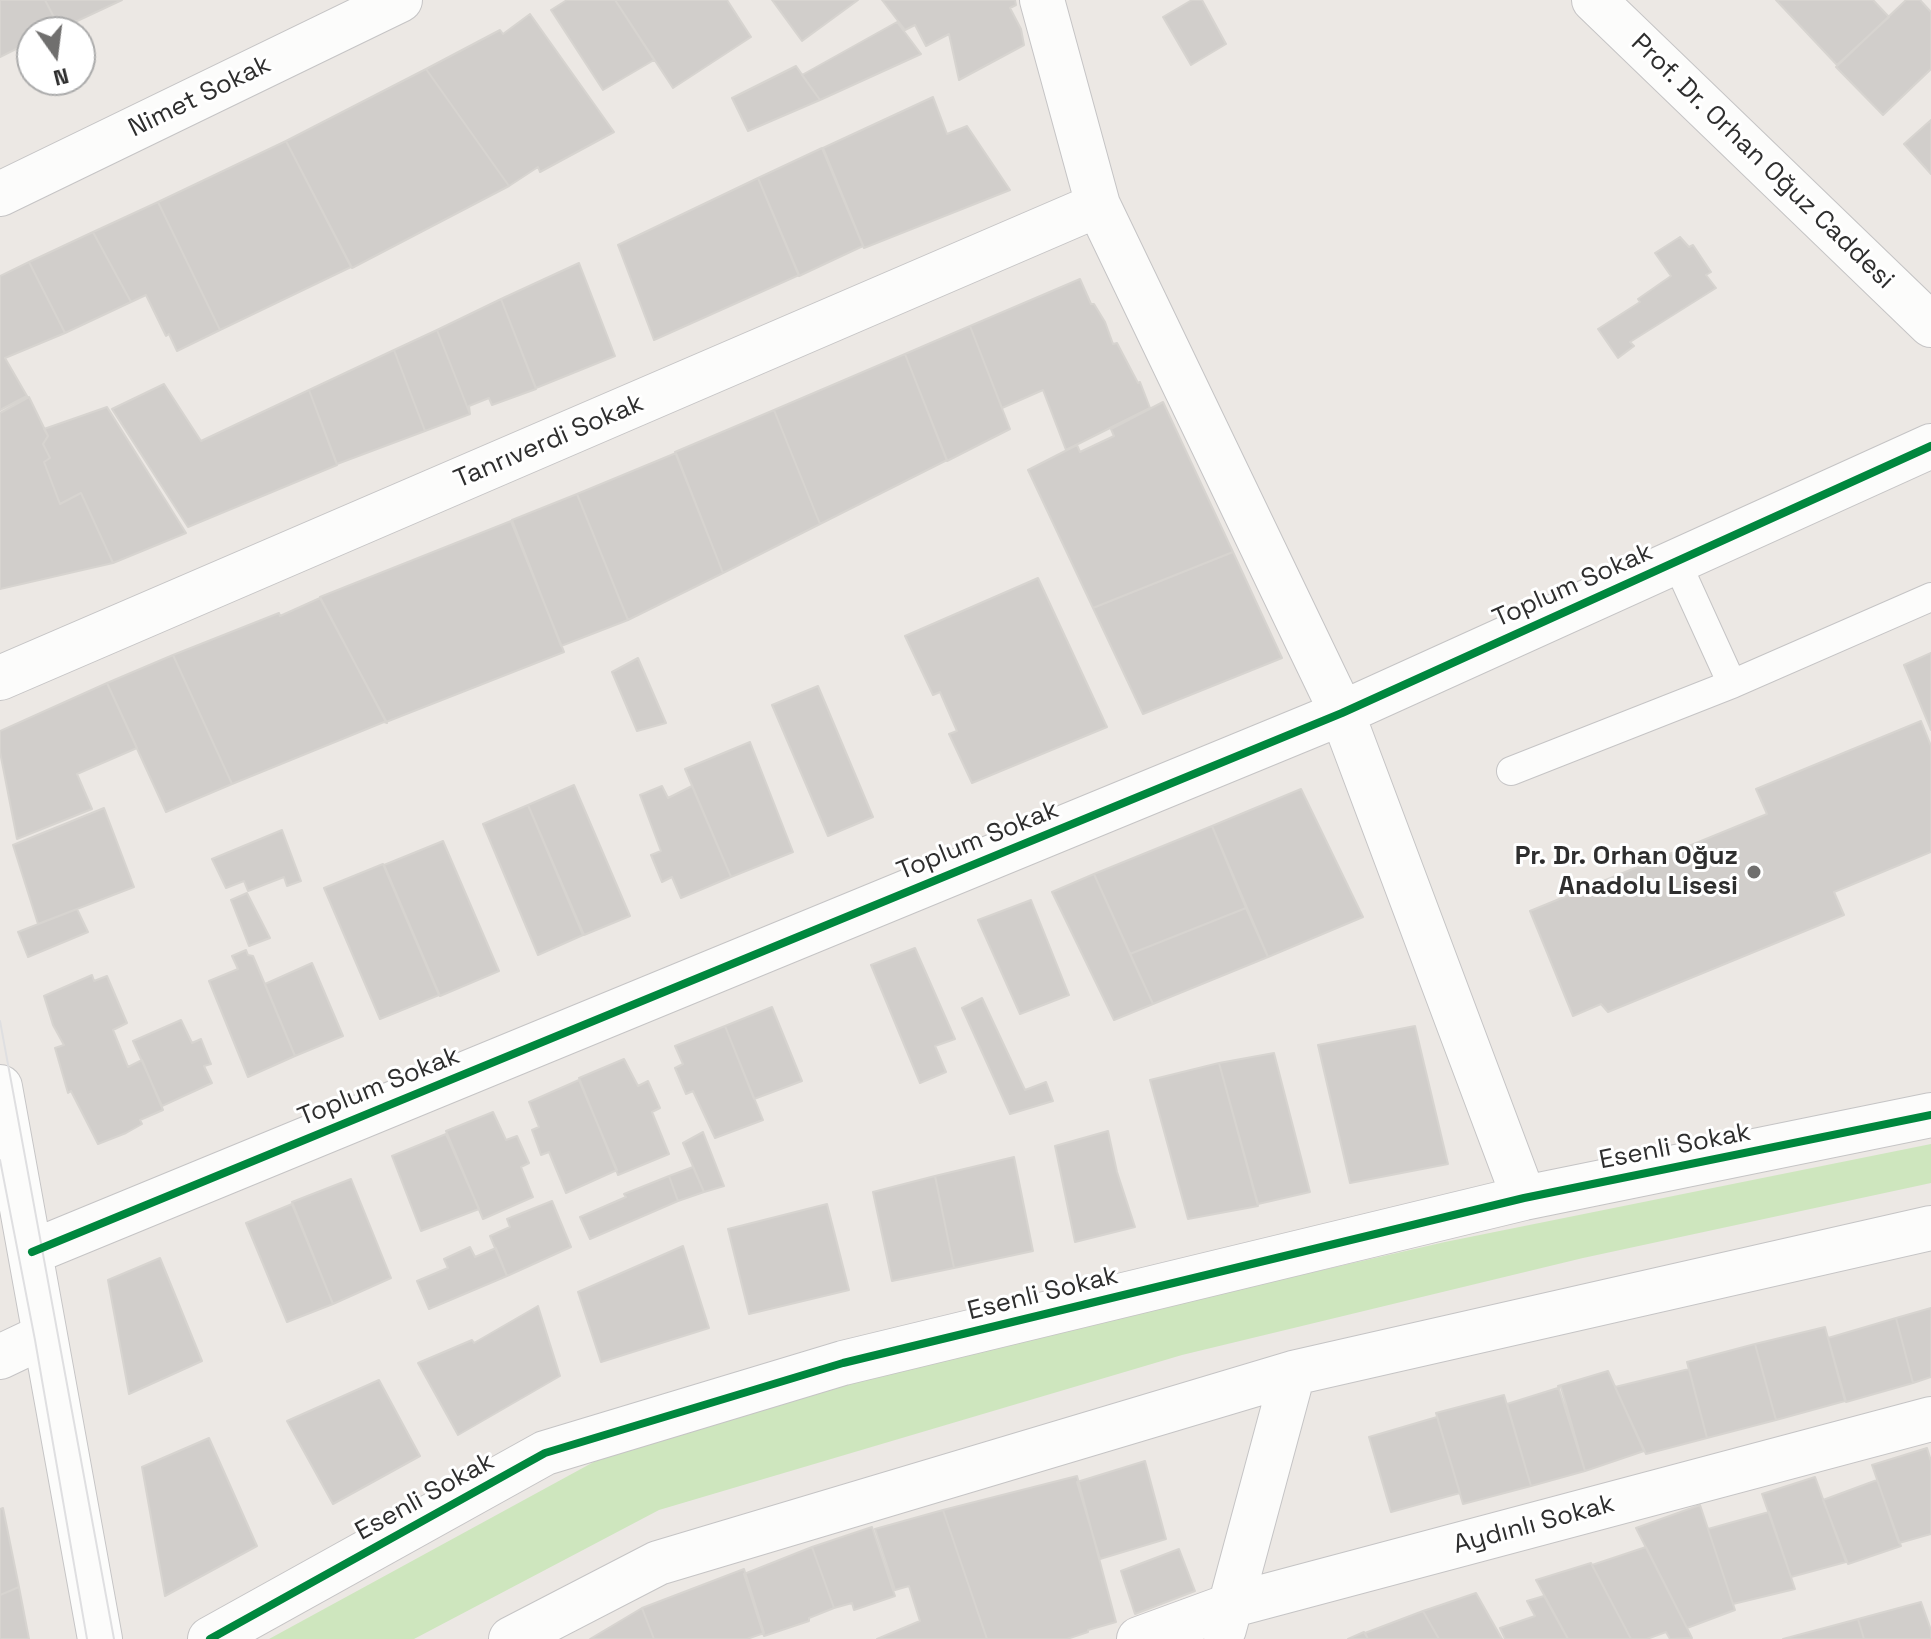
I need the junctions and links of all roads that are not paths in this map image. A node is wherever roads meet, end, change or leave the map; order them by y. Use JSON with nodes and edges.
{"nodes":[{"id":1,"x":400,"y":0,"type":"edge"},
{"id":2,"x":1042,"y":0,"type":"edge"},
{"id":3,"x":1594,"y":0,"type":"edge"},
{"id":4,"x":0,"y":194,"type":"edge"},
{"id":5,"x":1098,"y":205,"type":"junction"},
{"id":6,"x":1931,"y":325,"type":"edge"},
{"id":7,"x":1931,"y":446,"type":"edge"},
{"id":8,"x":1676,"y":561,"type":"junction"},
{"id":9,"x":1931,"y":597,"type":"edge"},
{"id":10,"x":0,"y":678,"type":"edge"},
{"id":11,"x":1732,"y":684,"type":"junction"},
{"id":12,"x":1342,"y":713,"type":"junction"},
{"id":13,"x":1511,"y":771,"type":"dead end"},
{"id":14,"x":0,"y":1087,"type":"edge"},
{"id":15,"x":1931,"y":1115,"type":"edge"},
{"id":16,"x":1524,"y":1198,"type":"junction"},
{"id":17,"x":1931,"y":1228,"type":"edge"},
{"id":18,"x":32,"y":1252,"type":"junction"},
{"id":19,"x":44,"y":1336,"type":"junction"},
{"id":20,"x":0,"y":1357,"type":"edge"},
{"id":21,"x":1293,"y":1373,"type":"junction"},
{"id":22,"x":1931,"y":1419,"type":"edge"},
{"id":23,"x":1225,"y":1622,"type":"edge"},
{"id":24,"x":100,"y":1639,"type":"edge"},
{"id":25,"x":210,"y":1639,"type":"edge"},
{"id":26,"x":511,"y":1639,"type":"edge"},
{"id":27,"x":1139,"y":1639,"type":"edge"}],
"edges":[{"from":1,"to":4,"type":"street","name":"Nimet Sokak"},
{"from":2,"to":5,"type":"street"},
{"from":3,"to":6,"type":"street","name":"Prof. Dr. Orhan Oğuz Caddesi"},
{"from":5,"to":10,"type":"street","name":"Tanrıverdi Sokak"},
{"from":5,"to":12,"type":"street"},
{"from":7,"to":8,"type":"street","name":"Toplum Sokak"},
{"from":8,"to":11,"type":"lane"},
{"from":8,"to":12,"type":"street","name":"Toplum Sokak"},
{"from":9,"to":11,"type":"lane"},
{"from":11,"to":13,"type":"lane"},
{"from":12,"to":16,"type":"street"},
{"from":12,"to":18,"type":"street","name":"Toplum Sokak"},
{"from":14,"to":18,"type":"street"},
{"from":15,"to":16,"type":"street","name":"Esenli Sokak"},
{"from":16,"to":25,"type":"street","name":"Esenli Sokak"},
{"from":17,"to":21,"type":"street"},
{"from":18,"to":19,"type":"street"},
{"from":19,"to":20,"type":"street"},
{"from":19,"to":24,"type":"street"},
{"from":21,"to":23,"type":"street"},
{"from":21,"to":26,"type":"street"},
{"from":22,"to":23,"type":"street","name":"Aydınlı Sokak"},
{"from":23,"to":27,"type":"street","name":"Aydınlı Sokak"}]}
